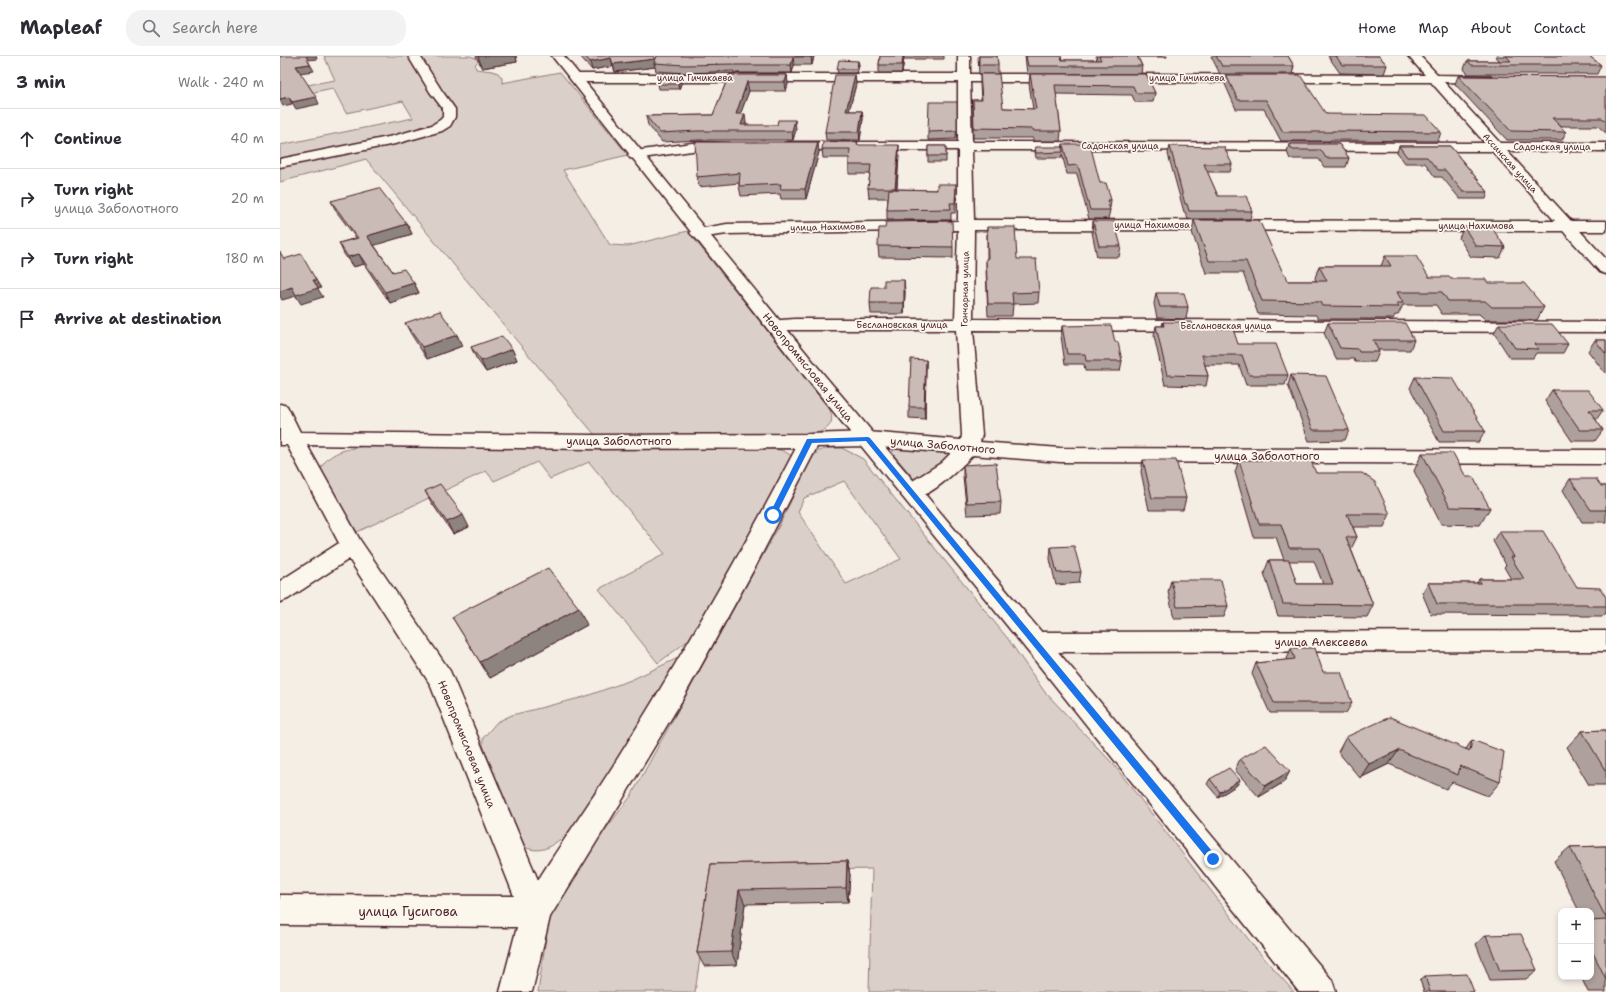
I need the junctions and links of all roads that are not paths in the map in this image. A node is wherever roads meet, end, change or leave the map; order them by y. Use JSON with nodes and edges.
{"nodes":[{"id":1,"x":414,"y":56,"type":"edge"},
{"id":2,"x":558,"y":56,"type":"edge"},
{"id":3,"x":964,"y":56,"type":"edge"},
{"id":4,"x":1414,"y":56,"type":"edge"},
{"id":5,"x":576,"y":78,"type":"junction"},
{"id":6,"x":964,"y":78,"type":"junction"},
{"id":7,"x":1068,"y":78,"type":"edge"},
{"id":8,"x":1108,"y":78,"type":"edge"},
{"id":9,"x":1435,"y":79,"type":"junction"},
{"id":10,"x":1497,"y":79,"type":"edge"},
{"id":11,"x":738,"y":146,"type":"edge"},
{"id":12,"x":777,"y":146,"type":"edge"},
{"id":13,"x":965,"y":146,"type":"junction"},
{"id":14,"x":1496,"y":147,"type":"junction"},
{"id":15,"x":1606,"y":147,"type":"edge"},
{"id":16,"x":635,"y":154,"type":"junction"},
{"id":17,"x":280,"y":163,"type":"edge"},
{"id":18,"x":966,"y":225,"type":"junction"},
{"id":19,"x":1568,"y":226,"type":"junction"},
{"id":20,"x":1606,"y":226,"type":"edge"},
{"id":21,"x":698,"y":233,"type":"junction"},
{"id":22,"x":1606,"y":269,"type":"edge"},
{"id":23,"x":774,"y":325,"type":"junction"},
{"id":24,"x":964,"y":325,"type":"junction"},
{"id":25,"x":1606,"y":327,"type":"edge"},
{"id":26,"x":280,"y":410,"type":"edge"},
{"id":27,"x":287,"y":438,"type":"edge"},
{"id":28,"x":868,"y":439,"type":"junction"},
{"id":29,"x":810,"y":441,"type":"junction"},
{"id":30,"x":969,"y":447,"type":"junction"},
{"id":31,"x":1606,"y":457,"type":"edge"},
{"id":32,"x":911,"y":492,"type":"junction"},
{"id":33,"x":352,"y":546,"type":"junction"},
{"id":34,"x":280,"y":593,"type":"edge"},
{"id":35,"x":1606,"y":641,"type":"edge"},
{"id":36,"x":1035,"y":642,"type":"junction"},
{"id":37,"x":280,"y":910,"type":"edge"},
{"id":38,"x":536,"y":912,"type":"junction"},
{"id":39,"x":516,"y":992,"type":"edge"},
{"id":40,"x":1320,"y":992,"type":"edge"}],
"edges":[{"from":1,"to":17,"type":"street"},
{"from":2,"to":5,"type":"street","name":"Новопромысловая улица"},
{"from":3,"to":6,"type":"street","name":"Гончарная улица"},
{"from":4,"to":9,"type":"street","name":"Ассинская улица"},
{"from":5,"to":6,"type":"street","name":"улица Гичикаева"},
{"from":5,"to":16,"type":"street","name":"Новопромысловая улица"},
{"from":6,"to":7,"type":"street","name":"улица Гичикаева"},
{"from":6,"to":13,"type":"street","name":"Гончарная улица"},
{"from":8,"to":9,"type":"street","name":"улица Гичикаева"},
{"from":9,"to":10,"type":"street","name":"улица Гичикаева"},
{"from":9,"to":14,"type":"street","name":"Ассинская улица"},
{"from":11,"to":16,"type":"street"},
{"from":12,"to":13,"type":"street","name":"Садонская улица"},
{"from":13,"to":14,"type":"street","name":"Садонская улица"},
{"from":13,"to":18,"type":"street","name":"Гончарная улица"},
{"from":14,"to":15,"type":"street","name":"Садонская улица"},
{"from":14,"to":19,"type":"street","name":"Ассинская улица"},
{"from":16,"to":21,"type":"street","name":"Новопромысловая улица"},
{"from":18,"to":19,"type":"street","name":"улица Нахимова"},
{"from":18,"to":21,"type":"street","name":"улица Нахимова"},
{"from":18,"to":24,"type":"street","name":"Гончарная улица"},
{"from":19,"to":20,"type":"street","name":"улица Нахимова"},
{"from":19,"to":22,"type":"street","name":"Ассинская улица"},
{"from":21,"to":23,"type":"street","name":"Новопромысловая улица"},
{"from":23,"to":24,"type":"street","name":"Беслановская улица"},
{"from":23,"to":28,"type":"street","name":"Новопромысловая улица"},
{"from":24,"to":25,"type":"street","name":"Беслановская улица"},
{"from":24,"to":30,"type":"street","name":"Гончарная улица"},
{"from":26,"to":27,"type":"street","name":"Новопромысловая улица"},
{"from":27,"to":29,"type":"street","name":"улица Заболотного"},
{"from":27,"to":33,"type":"street","name":"Новопромысловая улица"},
{"from":28,"to":29,"type":"street","name":"улица Заболотного"},
{"from":28,"to":30,"type":"street","name":"улица Заболотного"},
{"from":28,"to":32,"type":"street","name":"Новопромысловая улица"},
{"from":29,"to":38,"type":"street"},
{"from":30,"to":31,"type":"street","name":"улица Заболотного"},
{"from":30,"to":32,"type":"street"},
{"from":32,"to":36,"type":"street","name":"Новопромысловая улица"},
{"from":33,"to":34,"type":"street"},
{"from":33,"to":38,"type":"street","name":"Новопромысловая улица"},
{"from":35,"to":36,"type":"street","name":"улица Алексеева"},
{"from":36,"to":40,"type":"street","name":"Новопромысловая улица"},
{"from":37,"to":38,"type":"street","name":"улица Гусигова"},
{"from":38,"to":39,"type":"street"}]}
